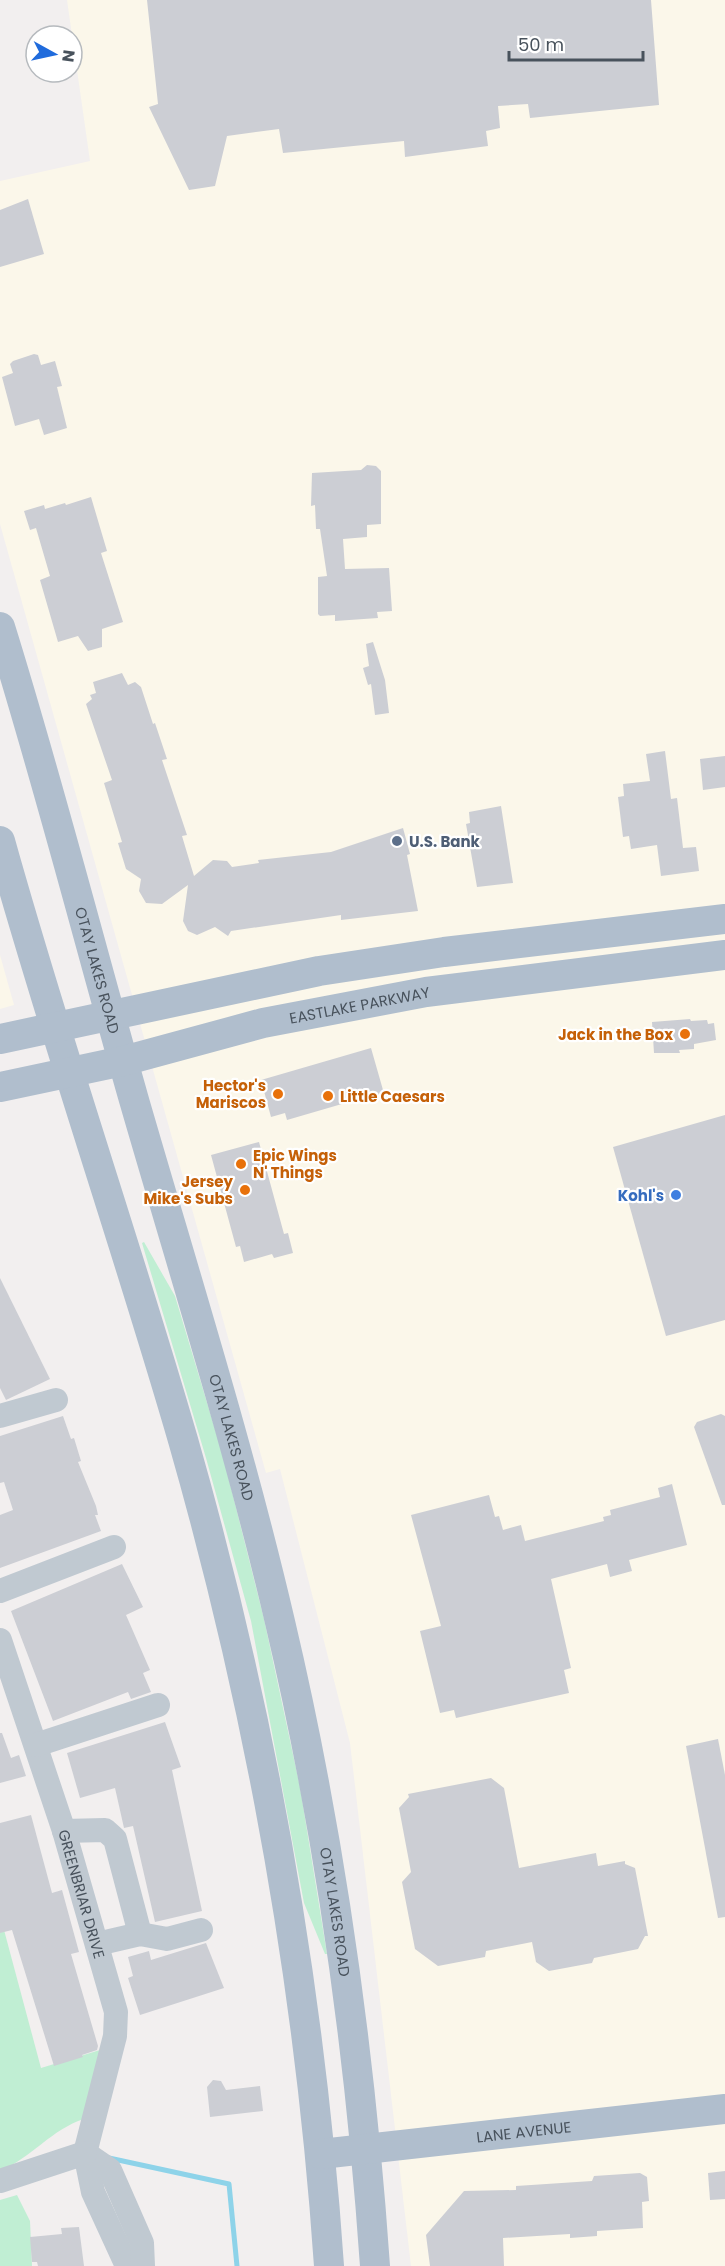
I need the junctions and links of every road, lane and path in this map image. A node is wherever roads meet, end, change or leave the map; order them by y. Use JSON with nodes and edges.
{"nodes":[{"id":1,"x":0,"y":627,"type":"edge"},
{"id":2,"x":0,"y":842,"type":"edge"},
{"id":3,"x":725,"y":919,"type":"edge"},
{"id":4,"x":725,"y":955,"type":"edge"},
{"id":5,"x":112,"y":1014,"type":"junction"},
{"id":6,"x":56,"y":1028,"type":"junction"},
{"id":7,"x":0,"y":1039,"type":"edge"},
{"id":8,"x":123,"y":1061,"type":"junction"},
{"id":9,"x":71,"y":1073,"type":"junction"},
{"id":10,"x":0,"y":1087,"type":"edge"},
{"id":11,"x":56,"y":1400,"type":"dead end"},
{"id":12,"x":0,"y":1416,"type":"edge"},
{"id":13,"x":114,"y":1547,"type":"dead end"},
{"id":14,"x":0,"y":1591,"type":"edge"},
{"id":15,"x":0,"y":1640,"type":"edge"},
{"id":16,"x":158,"y":1705,"type":"dead end"},
{"id":17,"x":36,"y":1745,"type":"junction"},
{"id":18,"x":64,"y":1831,"type":"junction"},
{"id":19,"x":201,"y":1930,"type":"dead end"},
{"id":20,"x":140,"y":1934,"type":"junction"},
{"id":21,"x":97,"y":1944,"type":"junction"},
{"id":22,"x":725,"y":2109,"type":"edge"},
{"id":23,"x":367,"y":2151,"type":"junction"},
{"id":24,"x":85,"y":2153,"type":"junction"},
{"id":25,"x":321,"y":2154,"type":"junction"},
{"id":26,"x":0,"y":2181,"type":"edge"},
{"id":27,"x":127,"y":2266,"type":"edge"},
{"id":28,"x":143,"y":2266,"type":"edge"},
{"id":29,"x":329,"y":2266,"type":"edge"},
{"id":30,"x":375,"y":2266,"type":"edge"}],
"edges":[{"from":1,"to":5,"type":"main road","name":"OTAY LAKES ROAD"},
{"from":2,"to":6,"type":"main road"},
{"from":3,"to":5,"type":"main road"},
{"from":4,"to":8,"type":"main road","name":"EASTLAKE PARKWAY"},
{"from":5,"to":6,"type":"main road"},
{"from":5,"to":8,"type":"main road","name":"OTAY LAKES ROAD"},
{"from":6,"to":7,"type":"main road"},
{"from":6,"to":9,"type":"main road"},
{"from":8,"to":9,"type":"main road","name":"EASTLAKE PARKWAY"},
{"from":8,"to":23,"type":"main road","name":"OTAY LAKES ROAD"},
{"from":9,"to":10,"type":"main road","name":"EASTLAKE PARKWAY"},
{"from":9,"to":25,"type":"main road"},
{"from":11,"to":12,"type":"street"},
{"from":13,"to":14,"type":"street"},
{"from":15,"to":17,"type":"street","name":"GREENBRIAR DRIVE"},
{"from":16,"to":17,"type":"street"},
{"from":17,"to":18,"type":"street","name":"GREENBRIAR DRIVE"},
{"from":18,"to":20,"type":"street"},
{"from":18,"to":21,"type":"street","name":"GREENBRIAR DRIVE"},
{"from":19,"to":20,"type":"street"},
{"from":20,"to":21,"type":"street"},
{"from":21,"to":24,"type":"street","name":"GREENBRIAR DRIVE"},
{"from":22,"to":23,"type":"main road","name":"LANE AVENUE"},
{"from":23,"to":25,"type":"main road","name":"LANE AVENUE"},
{"from":23,"to":30,"type":"main road","name":"OTAY LAKES ROAD"},
{"from":24,"to":26,"type":"street"},
{"from":24,"to":27,"type":"street"},
{"from":24,"to":28,"type":"street"},
{"from":25,"to":29,"type":"main road"}]}
